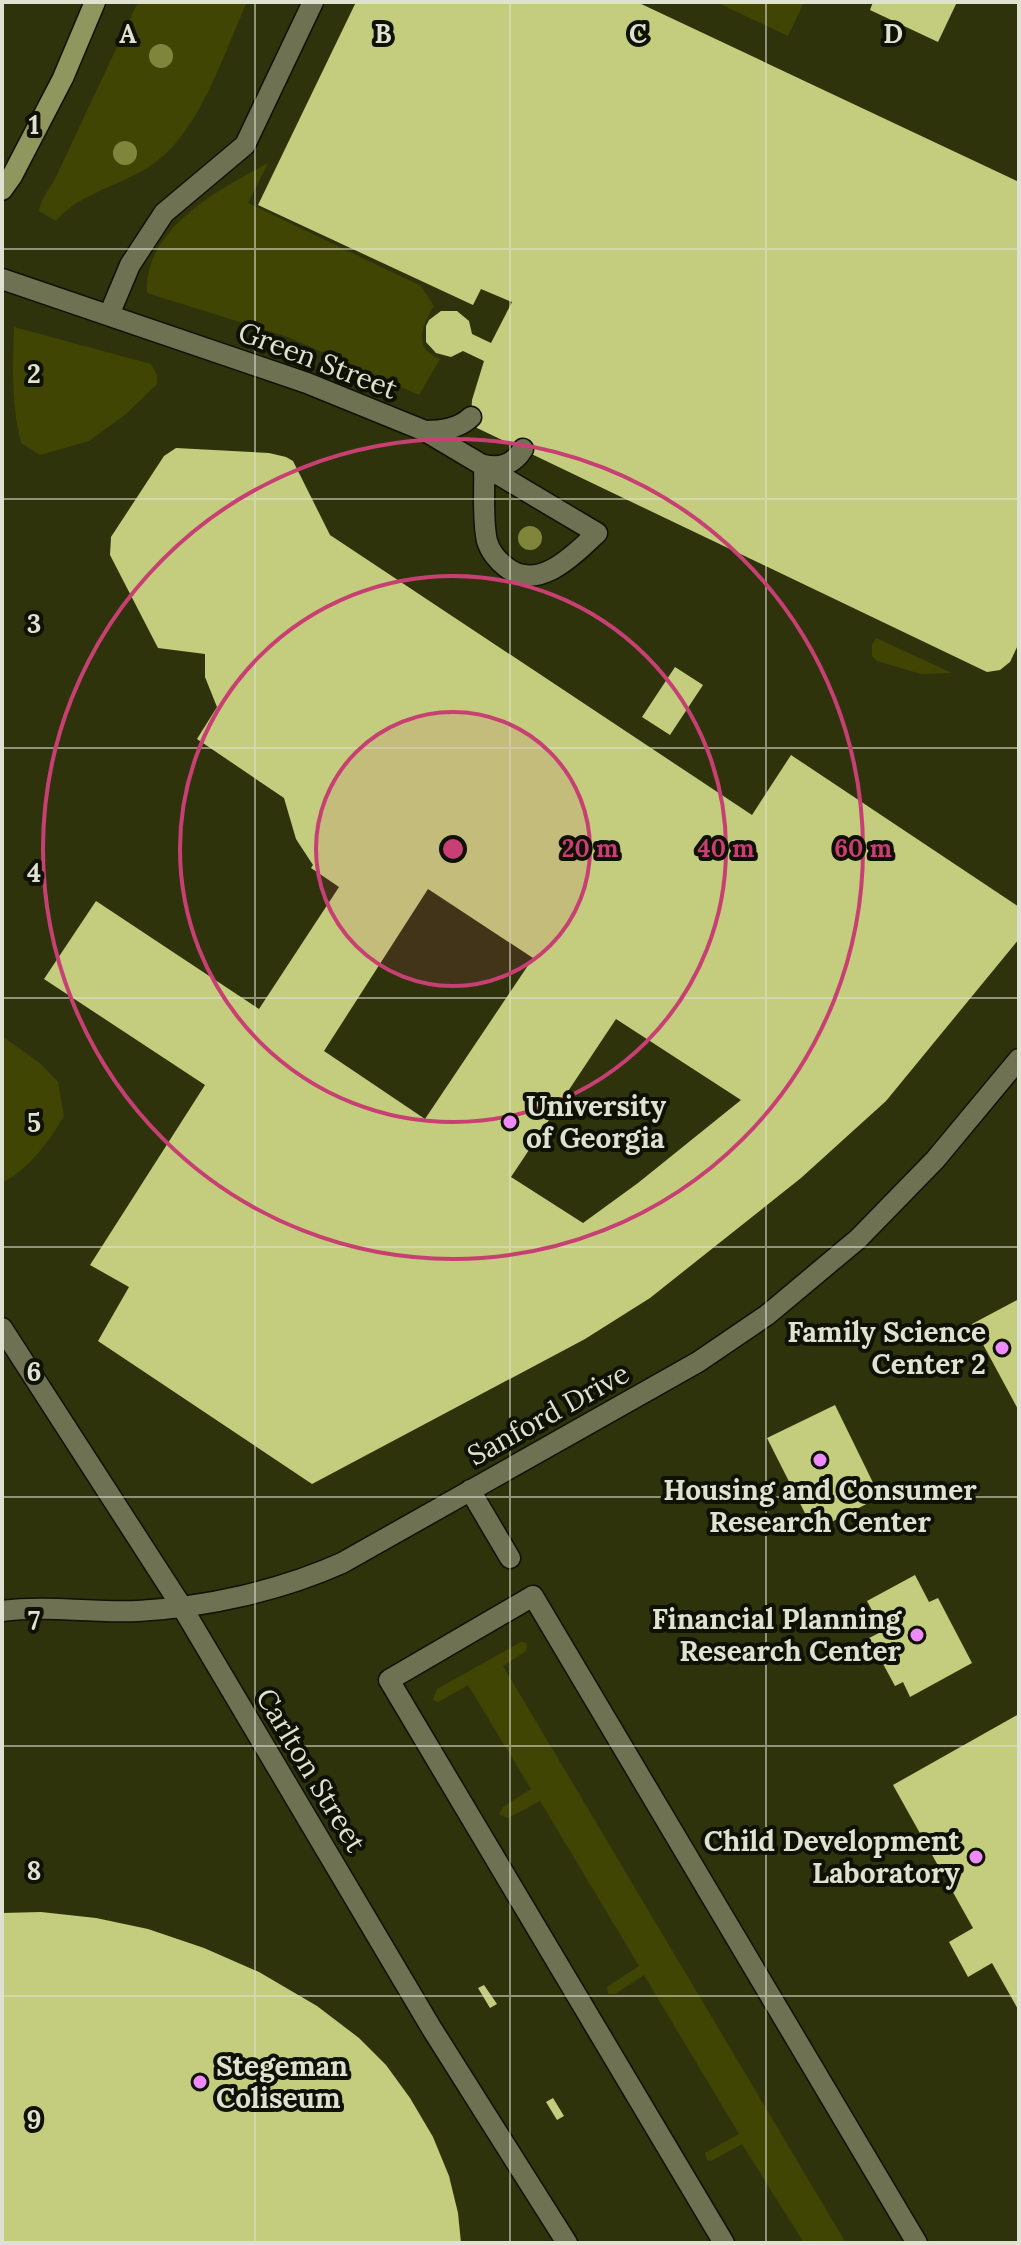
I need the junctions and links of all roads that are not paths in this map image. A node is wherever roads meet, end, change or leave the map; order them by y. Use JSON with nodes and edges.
{"nodes":[{"id":1,"x":95,"y":2,"type":"edge"},
{"id":2,"x":313,"y":2,"type":"edge"},
{"id":3,"x":2,"y":190,"type":"edge"},
{"id":4,"x":2,"y":279,"type":"edge"},
{"id":5,"x":109,"y":315,"type":"junction"},
{"id":6,"x":471,"y":417,"type":"dead end"},
{"id":7,"x":425,"y":431,"type":"junction"},
{"id":8,"x":523,"y":449,"type":"dead end"},
{"id":9,"x":484,"y":465,"type":"junction"},
{"id":10,"x":1019,"y":1061,"type":"edge"},
{"id":11,"x":2,"y":1328,"type":"edge"},
{"id":12,"x":470,"y":1490,"type":"junction"},
{"id":13,"x":510,"y":1558,"type":"dead end"},
{"id":14,"x":182,"y":1607,"type":"junction"},
{"id":15,"x":2,"y":1611,"type":"edge"},
{"id":16,"x":567,"y":2243,"type":"edge"},
{"id":17,"x":724,"y":2243,"type":"edge"},
{"id":18,"x":917,"y":2243,"type":"edge"}],
"edges":[{"from":1,"to":3,"type":"main road"},
{"from":2,"to":5,"type":"street"},
{"from":4,"to":5,"type":"street","name":"Green Street"},
{"from":5,"to":7,"type":"street","name":"Green Street"},
{"from":6,"to":7,"type":"street"},
{"from":7,"to":9,"type":"street","name":"Green Street"},
{"from":8,"to":9,"type":"street"},
{"from":9,"to":9,"type":"street","name":"Green Street"},
{"from":10,"to":12,"type":"street","name":"Sanford Drive"},
{"from":11,"to":14,"type":"street","name":"Carlton Street"},
{"from":12,"to":13,"type":"street"},
{"from":12,"to":14,"type":"street","name":"Sanford Drive"},
{"from":14,"to":15,"type":"street","name":"Sanford Drive"},
{"from":14,"to":16,"type":"street","name":"Carlton Street"},
{"from":17,"to":18,"type":"street"}]}
